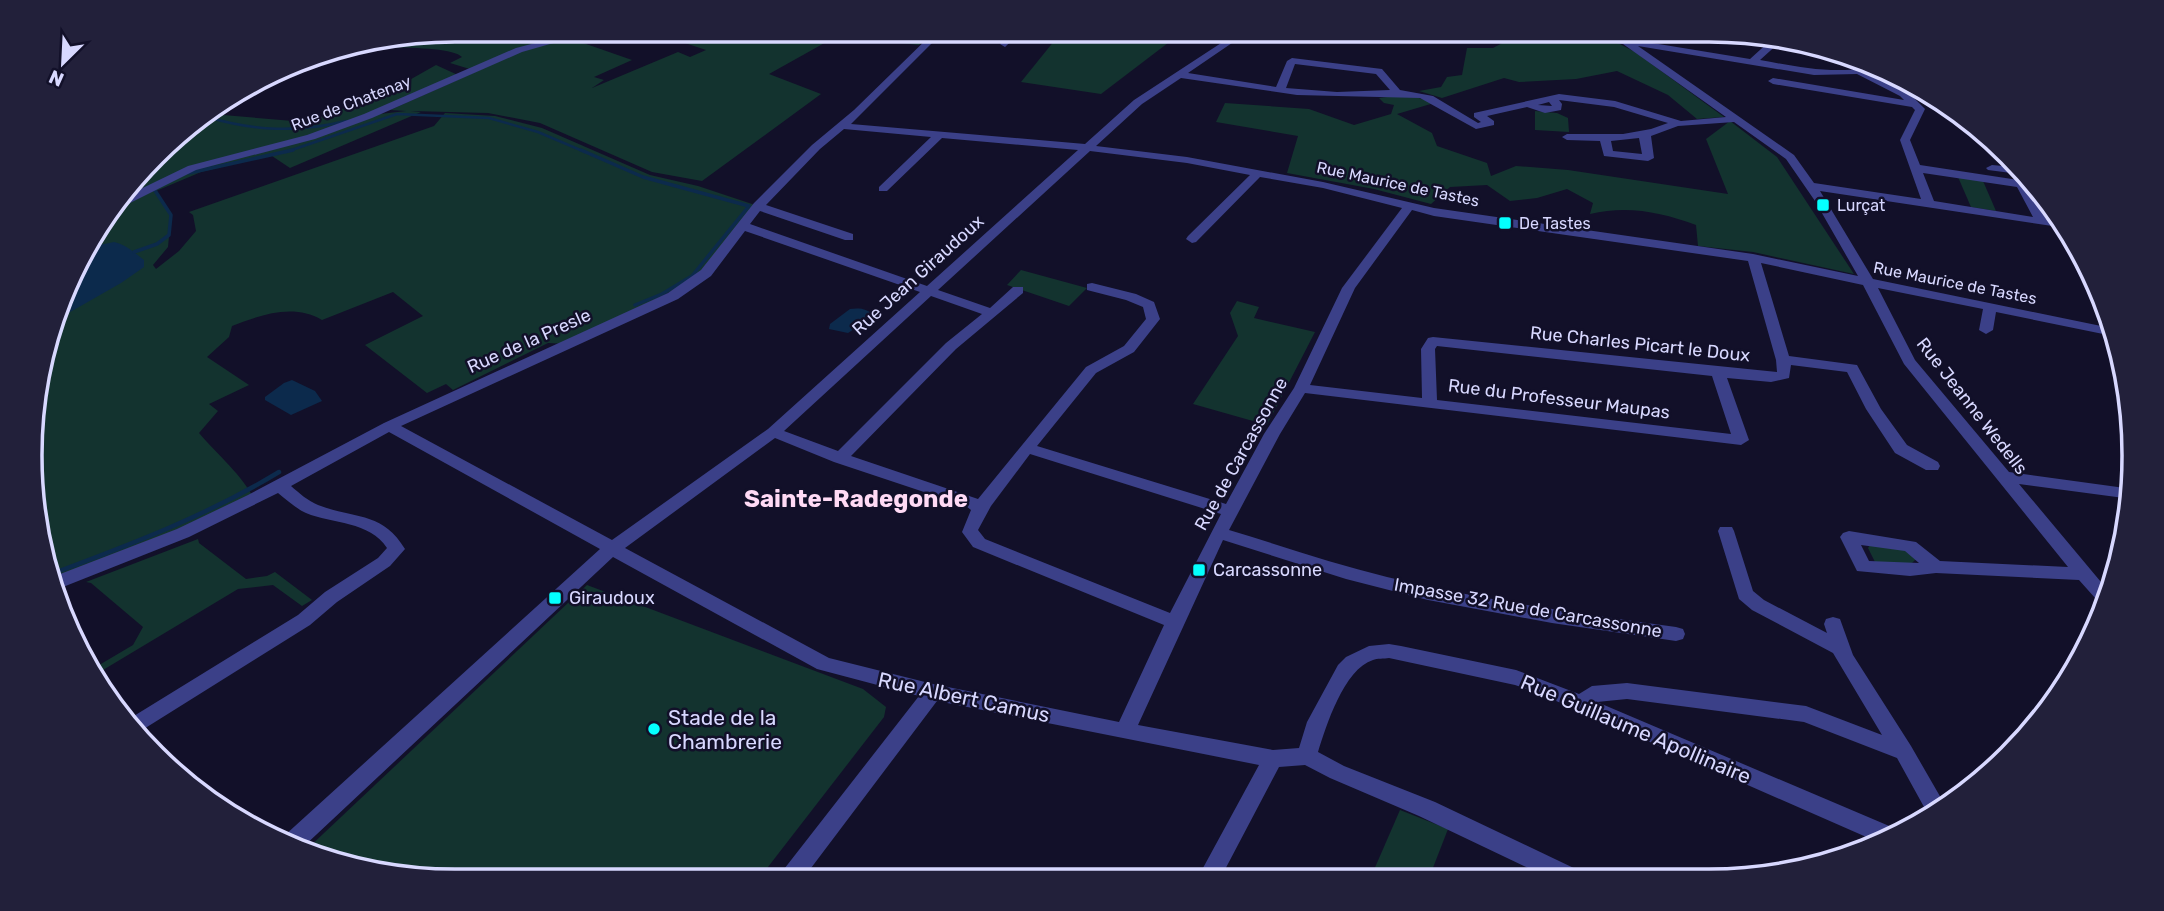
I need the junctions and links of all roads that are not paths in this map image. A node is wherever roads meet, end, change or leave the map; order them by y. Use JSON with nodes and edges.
{"nodes":[{"id":1,"x":549,"y":42,"type":"edge"},
{"id":2,"x":929,"y":42,"type":"edge"},
{"id":3,"x":1228,"y":42,"type":"edge"},
{"id":4,"x":1629,"y":42,"type":"edge"},
{"id":5,"x":1639,"y":46,"type":"junction"},
{"id":6,"x":1769,"y":47,"type":"edge"},
{"id":7,"x":1752,"y":62,"type":"junction"},
{"id":8,"x":1860,"y":71,"type":"joint"},
{"id":9,"x":1177,"y":74,"type":"junction"},
{"id":10,"x":1773,"y":82,"type":"dead end"},
{"id":11,"x":1280,"y":91,"type":"junction"},
{"id":12,"x":1397,"y":92,"type":"junction"},
{"id":13,"x":1918,"y":104,"type":"junction"},
{"id":14,"x":1735,"y":119,"type":"junction"},
{"id":15,"x":1676,"y":123,"type":"junction"},
{"id":16,"x":842,"y":126,"type":"junction"},
{"id":17,"x":1645,"y":132,"type":"junction"},
{"id":18,"x":940,"y":135,"type":"junction"},
{"id":19,"x":1567,"y":137,"type":"dead end"},
{"id":20,"x":1605,"y":139,"type":"junction"},
{"id":21,"x":1088,"y":148,"type":"junction"},
{"id":22,"x":1915,"y":168,"type":"junction"},
{"id":23,"x":1992,"y":168,"type":"dead end"},
{"id":24,"x":2007,"y":170,"type":"edge"},
{"id":25,"x":1258,"y":173,"type":"junction"},
{"id":26,"x":2020,"y":184,"type":"edge"},
{"id":27,"x":1811,"y":187,"type":"junction"},
{"id":28,"x":883,"y":189,"type":"dead end"},
{"id":29,"x":2026,"y":191,"type":"edge"},
{"id":30,"x":132,"y":198,"type":"edge"},
{"id":31,"x":1929,"y":205,"type":"junction"},
{"id":32,"x":758,"y":206,"type":"junction"},
{"id":33,"x":1409,"y":206,"type":"junction"},
{"id":34,"x":2043,"y":216,"type":"edge"},
{"id":35,"x":743,"y":226,"type":"junction"},
{"id":36,"x":849,"y":237,"type":"dead end"},
{"id":37,"x":1192,"y":239,"type":"dead end"},
{"id":38,"x":1753,"y":258,"type":"junction"},
{"id":39,"x":1869,"y":283,"type":"junction"},
{"id":40,"x":1092,"y":287,"type":"dead end"},
{"id":41,"x":928,"y":290,"type":"junction"},
{"id":42,"x":1018,"y":290,"type":"dead end"},
{"id":43,"x":1990,"y":308,"type":"junction"},
{"id":44,"x":992,"y":313,"type":"junction"},
{"id":45,"x":1986,"y":330,"type":"dead end"},
{"id":46,"x":2102,"y":330,"type":"edge"},
{"id":47,"x":1783,"y":360,"type":"junction"},
{"id":48,"x":1718,"y":372,"type":"junction"},
{"id":49,"x":1301,"y":388,"type":"junction"},
{"id":50,"x":1430,"y":402,"type":"junction"},
{"id":51,"x":388,"y":426,"type":"junction"},
{"id":52,"x":773,"y":432,"type":"junction"},
{"id":53,"x":1027,"y":448,"type":"junction"},
{"id":54,"x":840,"y":458,"type":"junction"},
{"id":55,"x":1932,"y":466,"type":"dead end"},
{"id":56,"x":2004,"y":477,"type":"junction"},
{"id":57,"x":279,"y":485,"type":"junction"},
{"id":58,"x":2120,"y":492,"type":"edge"},
{"id":59,"x":979,"y":509,"type":"junction"},
{"id":60,"x":1230,"y":511,"type":"junction"},
{"id":61,"x":1726,"y":531,"type":"dead end"},
{"id":62,"x":1219,"y":533,"type":"junction"},
{"id":63,"x":614,"y":550,"type":"junction"},
{"id":64,"x":1936,"y":566,"type":"dead end"},
{"id":65,"x":2082,"y":574,"type":"junction"},
{"id":66,"x":62,"y":581,"type":"edge"},
{"id":67,"x":2098,"y":592,"type":"edge"},
{"id":68,"x":1175,"y":622,"type":"junction"},
{"id":69,"x":1833,"y":624,"type":"dead end"},
{"id":70,"x":1676,"y":634,"type":"dead end"},
{"id":71,"x":1839,"y":648,"type":"junction"},
{"id":72,"x":933,"y":692,"type":"junction"},
{"id":73,"x":1582,"y":704,"type":"junction"},
{"id":74,"x":140,"y":722,"type":"edge"},
{"id":75,"x":1125,"y":731,"type":"junction"},
{"id":76,"x":1904,"y":752,"type":"junction"},
{"id":77,"x":1307,"y":756,"type":"junction"},
{"id":78,"x":1273,"y":758,"type":"junction"},
{"id":79,"x":1932,"y":803,"type":"edge"},
{"id":80,"x":1879,"y":832,"type":"edge"},
{"id":81,"x":297,"y":838,"type":"edge"},
{"id":82,"x":797,"y":869,"type":"edge"},
{"id":83,"x":1213,"y":869,"type":"edge"},
{"id":84,"x":1553,"y":869,"type":"edge"}],
"edges":[{"from":1,"to":30,"type":"street","name":"Rue de Chatenay"},
{"from":2,"to":16,"type":"street","name":"Rue de la Presle"},
{"from":3,"to":9,"type":"street","name":"Rue Jean Giraudoux"},
{"from":4,"to":5,"type":"street","name":"Rue Jeanne Wedells"},
{"from":5,"to":7,"type":"street"},
{"from":5,"to":14,"type":"street","name":"Rue Jeanne Wedells"},
{"from":6,"to":7,"type":"street"},
{"from":7,"to":8,"type":"street"},
{"from":8,"to":13,"type":"street"},
{"from":9,"to":11,"type":"street"},
{"from":9,"to":21,"type":"street","name":"Rue Jean Giraudoux"},
{"from":10,"to":13,"type":"street"},
{"from":11,"to":12,"type":"street"},
{"from":11,"to":12,"type":"street"},
{"from":12,"to":15,"type":"street"},
{"from":13,"to":22,"type":"street"},
{"from":14,"to":15,"type":"street"},
{"from":14,"to":27,"type":"street","name":"Rue Jeanne Wedells"},
{"from":15,"to":17,"type":"street"},
{"from":16,"to":18,"type":"street","name":"Rue Maurice de Tastes"},
{"from":16,"to":32,"type":"street","name":"Rue de la Presle"},
{"from":17,"to":20,"type":"street"},
{"from":17,"to":20,"type":"street"},
{"from":18,"to":21,"type":"street","name":"Rue Maurice de Tastes"},
{"from":18,"to":28,"type":"street"},
{"from":19,"to":20,"type":"street"},
{"from":21,"to":25,"type":"street","name":"Rue Maurice de Tastes"},
{"from":21,"to":41,"type":"street","name":"Rue Jean Giraudoux"},
{"from":22,"to":26,"type":"street"},
{"from":22,"to":31,"type":"street"},
{"from":23,"to":24,"type":"street"},
{"from":25,"to":33,"type":"street","name":"Rue Maurice de Tastes"},
{"from":25,"to":37,"type":"street"},
{"from":27,"to":31,"type":"street"},
{"from":27,"to":39,"type":"street","name":"Rue Jeanne Wedells"},
{"from":29,"to":34,"type":"street"},
{"from":31,"to":34,"type":"street"},
{"from":32,"to":35,"type":"street","name":"Rue de la Presle"},
{"from":32,"to":36,"type":"street"},
{"from":33,"to":38,"type":"street","name":"Rue Maurice de Tastes"},
{"from":33,"to":49,"type":"street","name":"Rue de Carcassonne"},
{"from":35,"to":41,"type":"street"},
{"from":35,"to":51,"type":"street","name":"Rue de la Presle"},
{"from":38,"to":39,"type":"street","name":"Rue Maurice de Tastes"},
{"from":38,"to":47,"type":"street"},
{"from":39,"to":43,"type":"street","name":"Rue Maurice de Tastes"},
{"from":39,"to":56,"type":"street","name":"Rue Jeanne Wedells"},
{"from":40,"to":53,"type":"street"},
{"from":41,"to":44,"type":"street"},
{"from":41,"to":52,"type":"street","name":"Rue Jean Giraudoux"},
{"from":42,"to":44,"type":"street"},
{"from":43,"to":45,"type":"street"},
{"from":43,"to":46,"type":"street","name":"Rue Maurice de Tastes"},
{"from":44,"to":54,"type":"street"},
{"from":47,"to":48,"type":"street","name":"Rue Charles Picart le Doux"},
{"from":47,"to":55,"type":"street"},
{"from":48,"to":50,"type":"street","name":"Rue Charles Picart le Doux"},
{"from":48,"to":50,"type":"street","name":"Rue du Professeur Maupas"},
{"from":49,"to":50,"type":"street","name":"Rue du Professeur Maupas"},
{"from":49,"to":60,"type":"street","name":"Rue de Carcassonne"},
{"from":51,"to":57,"type":"street","name":"Rue de la Presle"},
{"from":51,"to":63,"type":"street","name":"Rue Albert Camus"},
{"from":52,"to":54,"type":"street"},
{"from":52,"to":63,"type":"street","name":"Rue Jean Giraudoux"},
{"from":53,"to":59,"type":"street"},
{"from":53,"to":60,"type":"street"},
{"from":54,"to":59,"type":"street"},
{"from":56,"to":58,"type":"street"},
{"from":56,"to":65,"type":"street","name":"Rue Jeanne Wedells"},
{"from":57,"to":66,"type":"street","name":"Rue de la Presle"},
{"from":57,"to":74,"type":"street"},
{"from":59,"to":68,"type":"street"},
{"from":60,"to":62,"type":"street","name":"Rue de Carcassonne"},
{"from":61,"to":71,"type":"street"},
{"from":62,"to":68,"type":"street","name":"Rue de Carcassonne"},
{"from":62,"to":70,"type":"street","name":"Impasse 32 Rue de Carcassonne"},
{"from":63,"to":72,"type":"street","name":"Rue Albert Camus"},
{"from":63,"to":81,"type":"street","name":"Rue Jean Giraudoux"},
{"from":64,"to":65,"type":"street"},
{"from":65,"to":67,"type":"street","name":"Rue Jeanne Wedells"},
{"from":68,"to":75,"type":"street","name":"Rue de Carcassonne"},
{"from":69,"to":71,"type":"street"},
{"from":71,"to":76,"type":"street"},
{"from":72,"to":75,"type":"street","name":"Rue Albert Camus"},
{"from":72,"to":82,"type":"street"},
{"from":73,"to":76,"type":"street"},
{"from":73,"to":77,"type":"street","name":"Rue Guillaume Apollinaire"},
{"from":73,"to":80,"type":"street","name":"Rue Guillaume Apollinaire"},
{"from":75,"to":78,"type":"street","name":"Rue Albert Camus"},
{"from":76,"to":79,"type":"street"},
{"from":77,"to":78,"type":"street","name":"Rue Albert Camus"},
{"from":77,"to":84,"type":"street"},
{"from":78,"to":83,"type":"street"}]}
